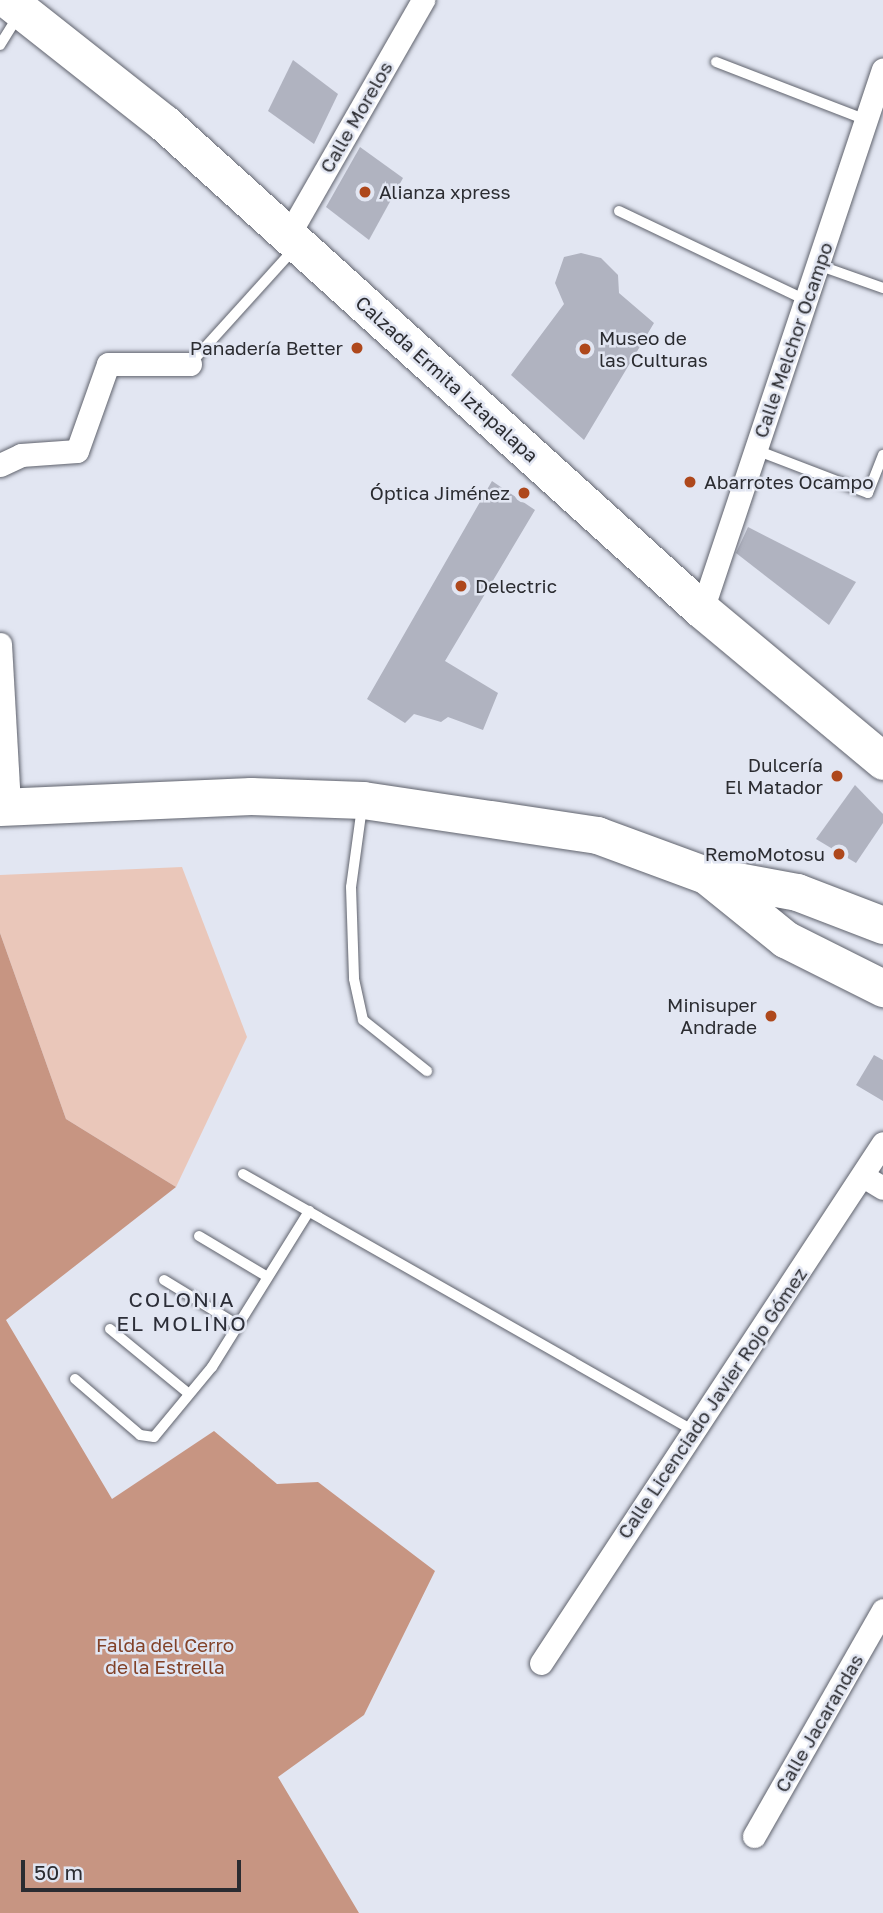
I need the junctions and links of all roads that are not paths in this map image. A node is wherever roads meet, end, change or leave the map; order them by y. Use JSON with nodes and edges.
{"nodes":[{"id":1,"x":423,"y":0,"type":"edge"},
{"id":2,"x":16,"y":5,"type":"edge"},
{"id":3,"x":0,"y":45,"type":"edge"},
{"id":4,"x":716,"y":62,"type":"dead end"},
{"id":5,"x":883,"y":69,"type":"edge"},
{"id":6,"x":866,"y":120,"type":"junction"},
{"id":7,"x":619,"y":211,"type":"dead end"},
{"id":8,"x":294,"y":239,"type":"junction"},
{"id":9,"x":818,"y":265,"type":"junction"},
{"id":10,"x":883,"y":288,"type":"edge"},
{"id":11,"x":806,"y":300,"type":"junction"},
{"id":12,"x":190,"y":364,"type":"joint"},
{"id":13,"x":756,"y":450,"type":"junction"},
{"id":14,"x":883,"y":455,"type":"edge"},
{"id":15,"x":0,"y":464,"type":"edge"},
{"id":16,"x":702,"y":610,"type":"junction"},
{"id":17,"x":0,"y":644,"type":"edge"},
{"id":18,"x":883,"y":761,"type":"edge"},
{"id":19,"x":363,"y":800,"type":"junction"},
{"id":20,"x":5,"y":807,"type":"edge"},
{"id":21,"x":706,"y":875,"type":"junction"},
{"id":22,"x":883,"y":925,"type":"edge"},
{"id":23,"x":883,"y":988,"type":"edge"},
{"id":24,"x":426,"y":1071,"type":"dead end"},
{"id":25,"x":883,"y":1143,"type":"edge"},
{"id":26,"x":243,"y":1174,"type":"dead end"},
{"id":27,"x":863,"y":1176,"type":"junction"},
{"id":28,"x":883,"y":1188,"type":"edge"},
{"id":29,"x":309,"y":1211,"type":"junction"},
{"id":30,"x":199,"y":1236,"type":"dead end"},
{"id":31,"x":267,"y":1276,"type":"junction"},
{"id":32,"x":164,"y":1280,"type":"dead end"},
{"id":33,"x":236,"y":1324,"type":"junction"},
{"id":34,"x":110,"y":1329,"type":"dead end"},
{"id":35,"x":75,"y":1379,"type":"dead end"},
{"id":36,"x":189,"y":1394,"type":"junction"},
{"id":37,"x":694,"y":1431,"type":"junction"},
{"id":38,"x":883,"y":1610,"type":"edge"},
{"id":39,"x":541,"y":1663,"type":"dead end"},
{"id":40,"x":754,"y":1836,"type":"dead end"}],
"edges":[{"from":1,"to":8,"type":"street","name":"Calle Morelos"},
{"from":2,"to":3,"type":"lane"},
{"from":2,"to":8,"type":"main road","name":"Calzada Ermita Iztapalapa"},
{"from":4,"to":6,"type":"lane"},
{"from":5,"to":6,"type":"street","name":"Calle Melchor Ocampo"},
{"from":6,"to":9,"type":"street","name":"Calle Melchor Ocampo"},
{"from":7,"to":11,"type":"lane"},
{"from":8,"to":12,"type":"lane"},
{"from":8,"to":16,"type":"main road","name":"Calzada Ermita Iztapalapa"},
{"from":9,"to":10,"type":"lane"},
{"from":9,"to":11,"type":"street","name":"Calle Melchor Ocampo"},
{"from":11,"to":13,"type":"street","name":"Calle Melchor Ocampo"},
{"from":12,"to":15,"type":"street"},
{"from":13,"to":14,"type":"lane"},
{"from":13,"to":16,"type":"street","name":"Calle Melchor Ocampo"},
{"from":16,"to":18,"type":"main road","name":"Calzada Ermita Iztapalapa"},
{"from":17,"to":20,"type":"street"},
{"from":19,"to":20,"type":"main road"},
{"from":19,"to":21,"type":"main road"},
{"from":19,"to":24,"type":"lane"},
{"from":21,"to":22,"type":"main road"},
{"from":21,"to":23,"type":"main road"},
{"from":25,"to":27,"type":"street","name":"Calle Licenciado Javier Rojo Gómez"},
{"from":26,"to":29,"type":"lane"},
{"from":27,"to":28,"type":"street"},
{"from":27,"to":37,"type":"street","name":"Calle Licenciado Javier Rojo Gómez"},
{"from":29,"to":31,"type":"lane"},
{"from":29,"to":37,"type":"lane"},
{"from":30,"to":31,"type":"lane"},
{"from":31,"to":33,"type":"lane"},
{"from":32,"to":33,"type":"lane"},
{"from":33,"to":36,"type":"lane"},
{"from":34,"to":36,"type":"lane"},
{"from":35,"to":36,"type":"lane"},
{"from":37,"to":39,"type":"street","name":"Calle Licenciado Javier Rojo Gómez"},
{"from":38,"to":40,"type":"street","name":"Calle Jacarandas"}]}
